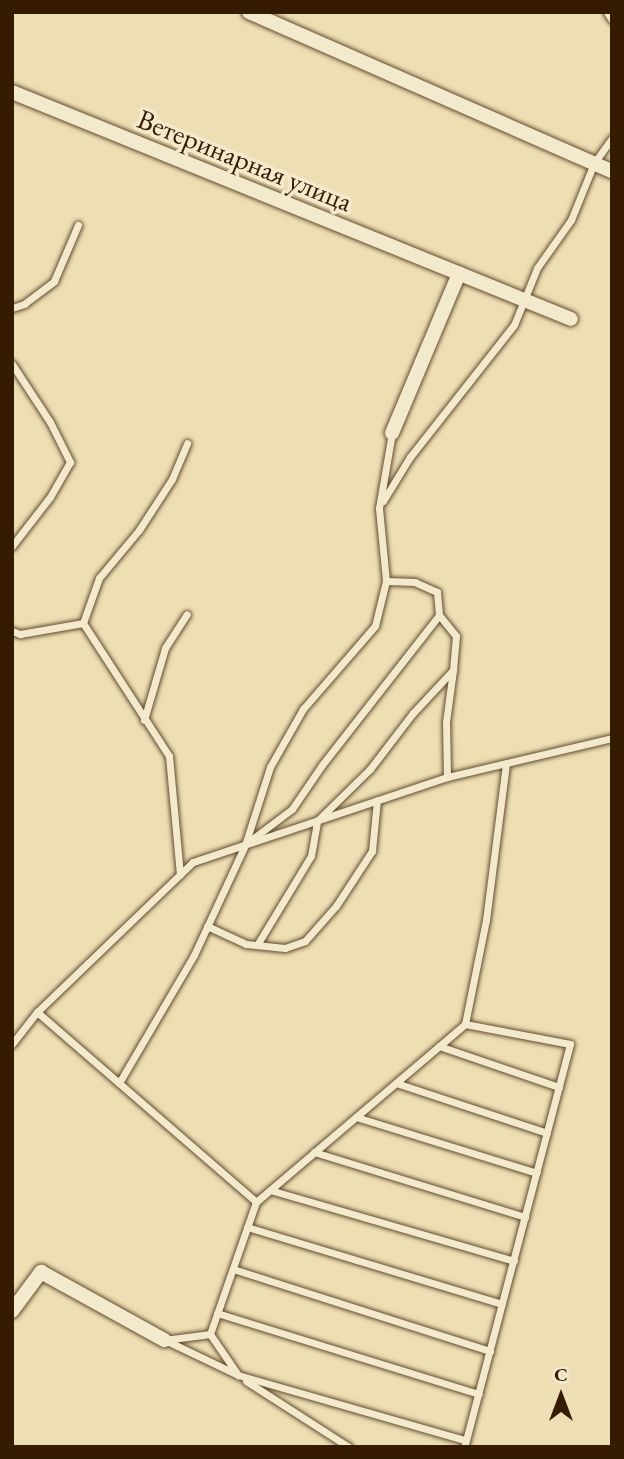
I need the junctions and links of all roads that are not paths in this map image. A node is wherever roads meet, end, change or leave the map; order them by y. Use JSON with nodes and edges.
{"nodes":[{"id":1,"x":249,"y":12,"type":"edge"},
{"id":2,"x":607,"y":12,"type":"edge"},
{"id":3,"x":612,"y":20,"type":"edge"},
{"id":4,"x":12,"y":92,"type":"edge"},
{"id":5,"x":612,"y":138,"type":"edge"},
{"id":6,"x":594,"y":163,"type":"junction"},
{"id":7,"x":612,"y":171,"type":"edge"},
{"id":8,"x":78,"y":225,"type":"dead end"},
{"id":9,"x":459,"y":274,"type":"junction"},
{"id":10,"x":525,"y":301,"type":"junction"},
{"id":11,"x":12,"y":308,"type":"edge"},
{"id":12,"x":571,"y":320,"type":"dead end"},
{"id":13,"x":12,"y":364,"type":"edge"},
{"id":14,"x":392,"y":433,"type":"joint"},
{"id":15,"x":187,"y":443,"type":"dead end"},
{"id":16,"x":379,"y":508,"type":"junction"},
{"id":17,"x":12,"y":546,"type":"edge"},
{"id":18,"x":386,"y":581,"type":"junction"},
{"id":19,"x":187,"y":614,"type":"dead end"},
{"id":20,"x":439,"y":615,"type":"junction"},
{"id":21,"x":83,"y":623,"type":"junction"},
{"id":22,"x":12,"y":631,"type":"edge"},
{"id":23,"x":453,"y":670,"type":"junction"},
{"id":24,"x":144,"y":720,"type":"junction"},
{"id":25,"x":612,"y":737,"type":"edge"},
{"id":26,"x":506,"y":763,"type":"junction"},
{"id":27,"x":447,"y":777,"type":"junction"},
{"id":28,"x":377,"y":800,"type":"junction"},
{"id":29,"x":317,"y":821,"type":"junction"},
{"id":30,"x":245,"y":845,"type":"junction"},
{"id":31,"x":180,"y":874,"type":"junction"},
{"id":32,"x":207,"y":926,"type":"junction"},
{"id":33,"x":257,"y":945,"type":"junction"},
{"id":34,"x":37,"y":1012,"type":"junction"},
{"id":35,"x":465,"y":1024,"type":"junction"},
{"id":36,"x":12,"y":1044,"type":"edge"},
{"id":37,"x":439,"y":1046,"type":"junction"},
{"id":38,"x":119,"y":1083,"type":"junction"},
{"id":39,"x":396,"y":1083,"type":"junction"},
{"id":40,"x":559,"y":1087,"type":"junction"},
{"id":41,"x":356,"y":1117,"type":"junction"},
{"id":42,"x":547,"y":1133,"type":"junction"},
{"id":43,"x":314,"y":1152,"type":"junction"},
{"id":44,"x":537,"y":1173,"type":"junction"},
{"id":45,"x":270,"y":1190,"type":"junction"},
{"id":46,"x":256,"y":1202,"type":"junction"},
{"id":47,"x":525,"y":1217,"type":"junction"},
{"id":48,"x":247,"y":1227,"type":"junction"},
{"id":49,"x":514,"y":1261,"type":"junction"},
{"id":50,"x":233,"y":1269,"type":"junction"},
{"id":51,"x":502,"y":1304,"type":"junction"},
{"id":52,"x":12,"y":1311,"type":"edge"},
{"id":53,"x":218,"y":1313,"type":"junction"},
{"id":54,"x":210,"y":1334,"type":"junction"},
{"id":55,"x":164,"y":1340,"type":"junction"},
{"id":56,"x":490,"y":1351,"type":"junction"},
{"id":57,"x":238,"y":1375,"type":"junction"},
{"id":58,"x":479,"y":1394,"type":"junction"},
{"id":59,"x":464,"y":1443,"type":"edge"},
{"id":60,"x":349,"y":1447,"type":"edge"}],
"edges":[{"from":1,"to":6,"type":"street"},
{"from":2,"to":3,"type":"lane"},
{"from":4,"to":9,"type":"street","name":"Ветеринарная улица"},
{"from":5,"to":6,"type":"lane"},
{"from":6,"to":7,"type":"street"},
{"from":6,"to":10,"type":"lane"},
{"from":8,"to":11,"type":"lane"},
{"from":9,"to":10,"type":"street","name":"Ветеринарная улица"},
{"from":9,"to":14,"type":"street"},
{"from":10,"to":12,"type":"street","name":"Ветеринарная улица"},
{"from":10,"to":16,"type":"lane"},
{"from":13,"to":17,"type":"lane"},
{"from":14,"to":16,"type":"lane"},
{"from":15,"to":21,"type":"lane"},
{"from":16,"to":18,"type":"lane"},
{"from":18,"to":20,"type":"lane"},
{"from":18,"to":30,"type":"lane"},
{"from":19,"to":24,"type":"lane"},
{"from":20,"to":23,"type":"lane"},
{"from":20,"to":30,"type":"lane"},
{"from":21,"to":22,"type":"lane"},
{"from":21,"to":24,"type":"lane"},
{"from":23,"to":27,"type":"lane"},
{"from":23,"to":29,"type":"lane"},
{"from":24,"to":31,"type":"lane"},
{"from":25,"to":26,"type":"lane"},
{"from":26,"to":27,"type":"lane"},
{"from":26,"to":35,"type":"lane"},
{"from":27,"to":28,"type":"lane"},
{"from":28,"to":29,"type":"lane"},
{"from":28,"to":33,"type":"lane"},
{"from":29,"to":30,"type":"lane"},
{"from":29,"to":33,"type":"lane"},
{"from":30,"to":31,"type":"lane"},
{"from":30,"to":32,"type":"lane"},
{"from":31,"to":34,"type":"lane"},
{"from":32,"to":33,"type":"lane"},
{"from":32,"to":38,"type":"lane"},
{"from":34,"to":36,"type":"lane"},
{"from":34,"to":38,"type":"lane"},
{"from":35,"to":37,"type":"lane"},
{"from":35,"to":40,"type":"lane"},
{"from":37,"to":39,"type":"lane"},
{"from":37,"to":40,"type":"lane"},
{"from":38,"to":46,"type":"lane"},
{"from":39,"to":41,"type":"lane"},
{"from":39,"to":42,"type":"lane"},
{"from":40,"to":42,"type":"lane"},
{"from":41,"to":43,"type":"lane"},
{"from":41,"to":44,"type":"lane"},
{"from":42,"to":44,"type":"lane"},
{"from":43,"to":45,"type":"lane"},
{"from":43,"to":47,"type":"lane"},
{"from":44,"to":47,"type":"lane"},
{"from":45,"to":46,"type":"lane"},
{"from":45,"to":49,"type":"lane"},
{"from":46,"to":48,"type":"lane"},
{"from":47,"to":49,"type":"lane"},
{"from":48,"to":50,"type":"lane"},
{"from":48,"to":51,"type":"lane"},
{"from":49,"to":51,"type":"lane"},
{"from":50,"to":53,"type":"lane"},
{"from":50,"to":56,"type":"lane"},
{"from":51,"to":56,"type":"lane"},
{"from":52,"to":55,"type":"street"},
{"from":53,"to":54,"type":"lane"},
{"from":53,"to":58,"type":"lane"},
{"from":54,"to":55,"type":"lane"},
{"from":54,"to":57,"type":"lane"},
{"from":55,"to":57,"type":"lane"},
{"from":56,"to":58,"type":"lane"},
{"from":57,"to":59,"type":"lane"},
{"from":57,"to":60,"type":"lane"},
{"from":58,"to":59,"type":"lane"}]}
